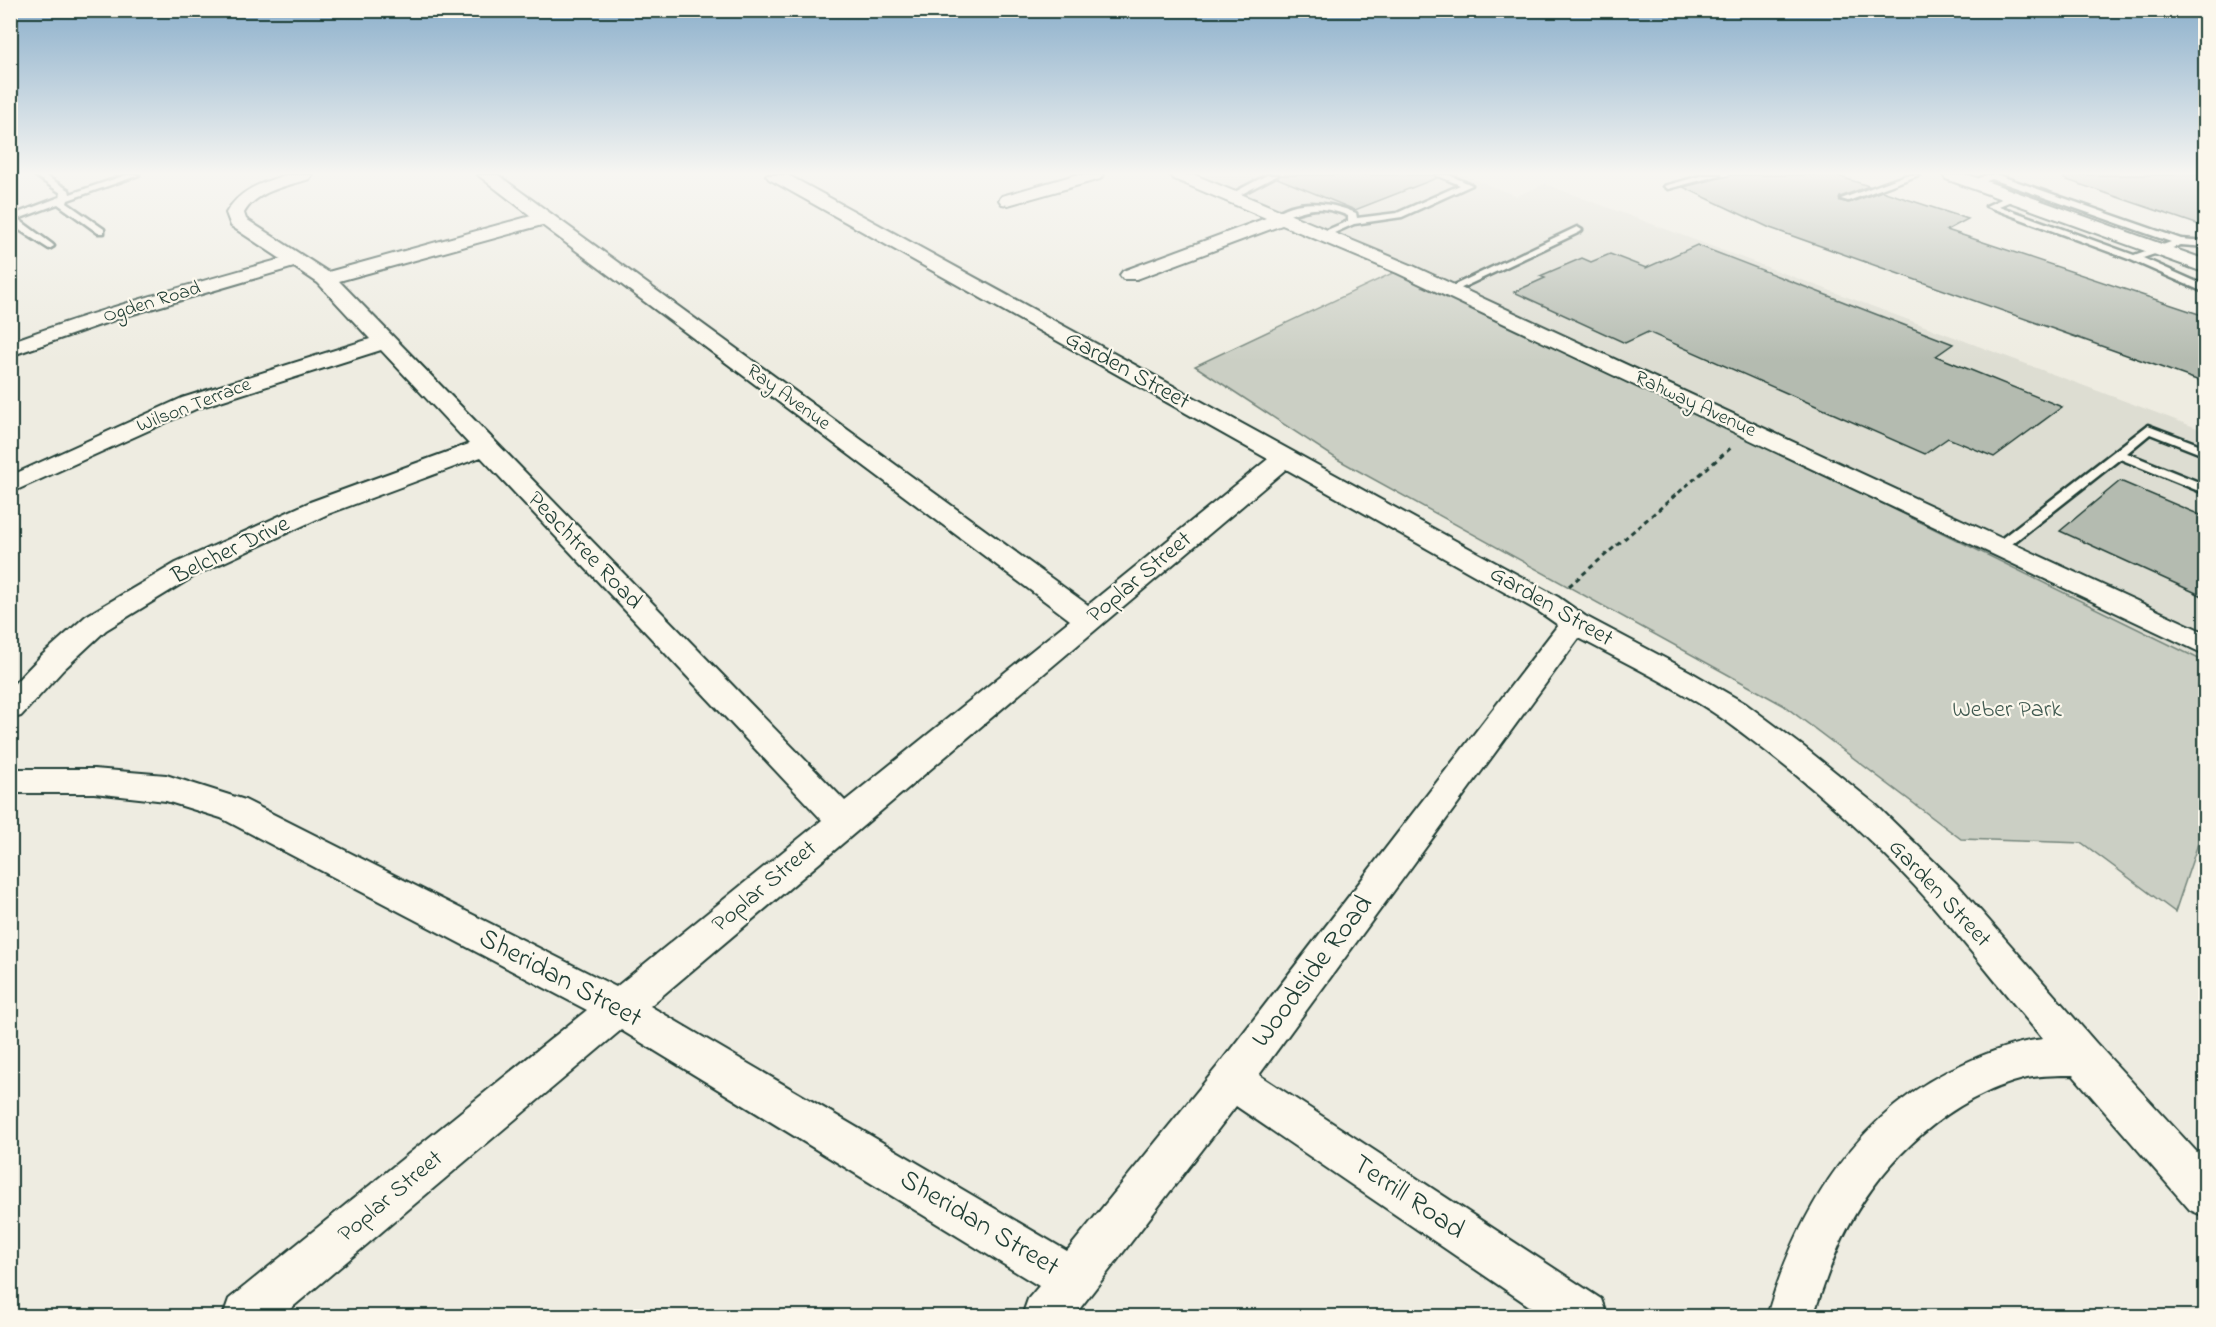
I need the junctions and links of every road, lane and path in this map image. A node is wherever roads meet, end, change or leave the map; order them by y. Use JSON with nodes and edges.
{"nodes":[{"id":1,"x":36,"y":237,"type":"edge"},
{"id":2,"x":261,"y":237,"type":"edge"},
{"id":3,"x":477,"y":237,"type":"edge"},
{"id":4,"x":571,"y":237,"type":"edge"},
{"id":5,"x":887,"y":237,"type":"edge"},
{"id":6,"x":1228,"y":237,"type":"edge"},
{"id":7,"x":1327,"y":237,"type":"edge"},
{"id":8,"x":1562,"y":237,"type":"edge"},
{"id":9,"x":2076,"y":237,"type":"edge"},
{"id":10,"x":2124,"y":237,"type":"edge"},
{"id":11,"x":2166,"y":237,"type":"edge"},
{"id":12,"x":2180,"y":242,"type":"junction"},
{"id":13,"x":2205,"y":244,"type":"edge"},
{"id":14,"x":49,"y":246,"type":"dead end"},
{"id":15,"x":2158,"y":249,"type":"junction"},
{"id":16,"x":2134,"y":258,"type":"junction"},
{"id":17,"x":295,"y":261,"type":"junction"},
{"id":18,"x":2205,"y":267,"type":"edge"},
{"id":19,"x":1130,"y":275,"type":"dead end"},
{"id":20,"x":2205,"y":275,"type":"edge"},
{"id":21,"x":325,"y":279,"type":"junction"},
{"id":22,"x":2187,"y":280,"type":"junction"},
{"id":23,"x":1449,"y":290,"type":"junction"},
{"id":24,"x":2205,"y":290,"type":"edge"},
{"id":25,"x":384,"y":342,"type":"junction"},
{"id":26,"x":10,"y":350,"type":"edge"},
{"id":27,"x":1750,"y":432,"type":"junction"},
{"id":28,"x":484,"y":447,"type":"junction"},
{"id":29,"x":2205,"y":452,"type":"edge"},
{"id":30,"x":2119,"y":454,"type":"junction"},
{"id":31,"x":1285,"y":458,"type":"junction"},
{"id":32,"x":10,"y":486,"type":"edge"},
{"id":33,"x":2205,"y":490,"type":"edge"},
{"id":34,"x":1998,"y":548,"type":"junction"},
{"id":35,"x":1562,"y":614,"type":"junction"},
{"id":36,"x":1089,"y":620,"type":"junction"},
{"id":37,"x":2205,"y":645,"type":"edge"},
{"id":38,"x":10,"y":708,"type":"edge"},
{"id":39,"x":10,"y":781,"type":"edge"},
{"id":40,"x":844,"y":822,"type":"junction"},
{"id":41,"x":619,"y":1008,"type":"junction"},
{"id":42,"x":2082,"y":1056,"type":"junction"},
{"id":43,"x":1231,"y":1080,"type":"junction"},
{"id":44,"x":2205,"y":1195,"type":"edge"},
{"id":45,"x":1072,"y":1280,"type":"junction"},
{"id":46,"x":246,"y":1317,"type":"edge"},
{"id":47,"x":1045,"y":1317,"type":"edge"},
{"id":48,"x":1584,"y":1317,"type":"edge"},
{"id":49,"x":1790,"y":1317,"type":"edge"}],
"edges":[{"from":1,"to":14,"type":"lane"},
{"from":2,"to":17,"type":"street","name":"Peachtree Road"},
{"from":3,"to":21,"type":"street"},
{"from":4,"to":36,"type":"street","name":"Ray Avenue"},
{"from":5,"to":31,"type":"street","name":"Garden Street"},
{"from":6,"to":19,"type":"street"},
{"from":7,"to":23,"type":"street","name":"Rahway Avenue"},
{"from":8,"to":23,"type":"lane"},
{"from":9,"to":16,"type":"lane"},
{"from":10,"to":15,"type":"street"},
{"from":11,"to":12,"type":"lane"},
{"from":12,"to":13,"type":"lane"},
{"from":12,"to":15,"type":"lane"},
{"from":15,"to":16,"type":"lane"},
{"from":15,"to":18,"type":"street"},
{"from":16,"to":22,"type":"lane"},
{"from":17,"to":21,"type":"street","name":"Peachtree Road"},
{"from":17,"to":26,"type":"street","name":"Ogden Road"},
{"from":20,"to":22,"type":"lane"},
{"from":21,"to":25,"type":"street","name":"Peachtree Road"},
{"from":22,"to":24,"type":"lane"},
{"from":23,"to":27,"type":"street","name":"Rahway Avenue"},
{"from":25,"to":28,"type":"street","name":"Peachtree Road"},
{"from":25,"to":32,"type":"street","name":"Wilson Terrace"},
{"from":27,"to":34,"type":"street","name":"Rahway Avenue"},
{"from":27,"to":35,"type":"path"},
{"from":28,"to":38,"type":"street","name":"Belcher Drive"},
{"from":28,"to":40,"type":"street","name":"Peachtree Road"},
{"from":29,"to":30,"type":"lane"},
{"from":30,"to":33,"type":"lane"},
{"from":30,"to":34,"type":"lane"},
{"from":31,"to":35,"type":"street","name":"Garden Street"},
{"from":31,"to":36,"type":"street","name":"Poplar Street"},
{"from":34,"to":37,"type":"street","name":"Rahway Avenue"},
{"from":35,"to":42,"type":"street","name":"Garden Street"},
{"from":35,"to":43,"type":"street","name":"Woodside Road"},
{"from":36,"to":40,"type":"street","name":"Poplar Street"},
{"from":39,"to":41,"type":"street","name":"Sheridan Street"},
{"from":40,"to":41,"type":"street","name":"Poplar Street"},
{"from":41,"to":45,"type":"street","name":"Sheridan Street"},
{"from":41,"to":46,"type":"street","name":"Poplar Street"},
{"from":42,"to":44,"type":"street","name":"Garden Street"},
{"from":42,"to":49,"type":"street"},
{"from":43,"to":45,"type":"street","name":"Woodside Road"},
{"from":43,"to":48,"type":"street","name":"Terrill Road"},
{"from":45,"to":47,"type":"street","name":"Woodside Road"}]}
